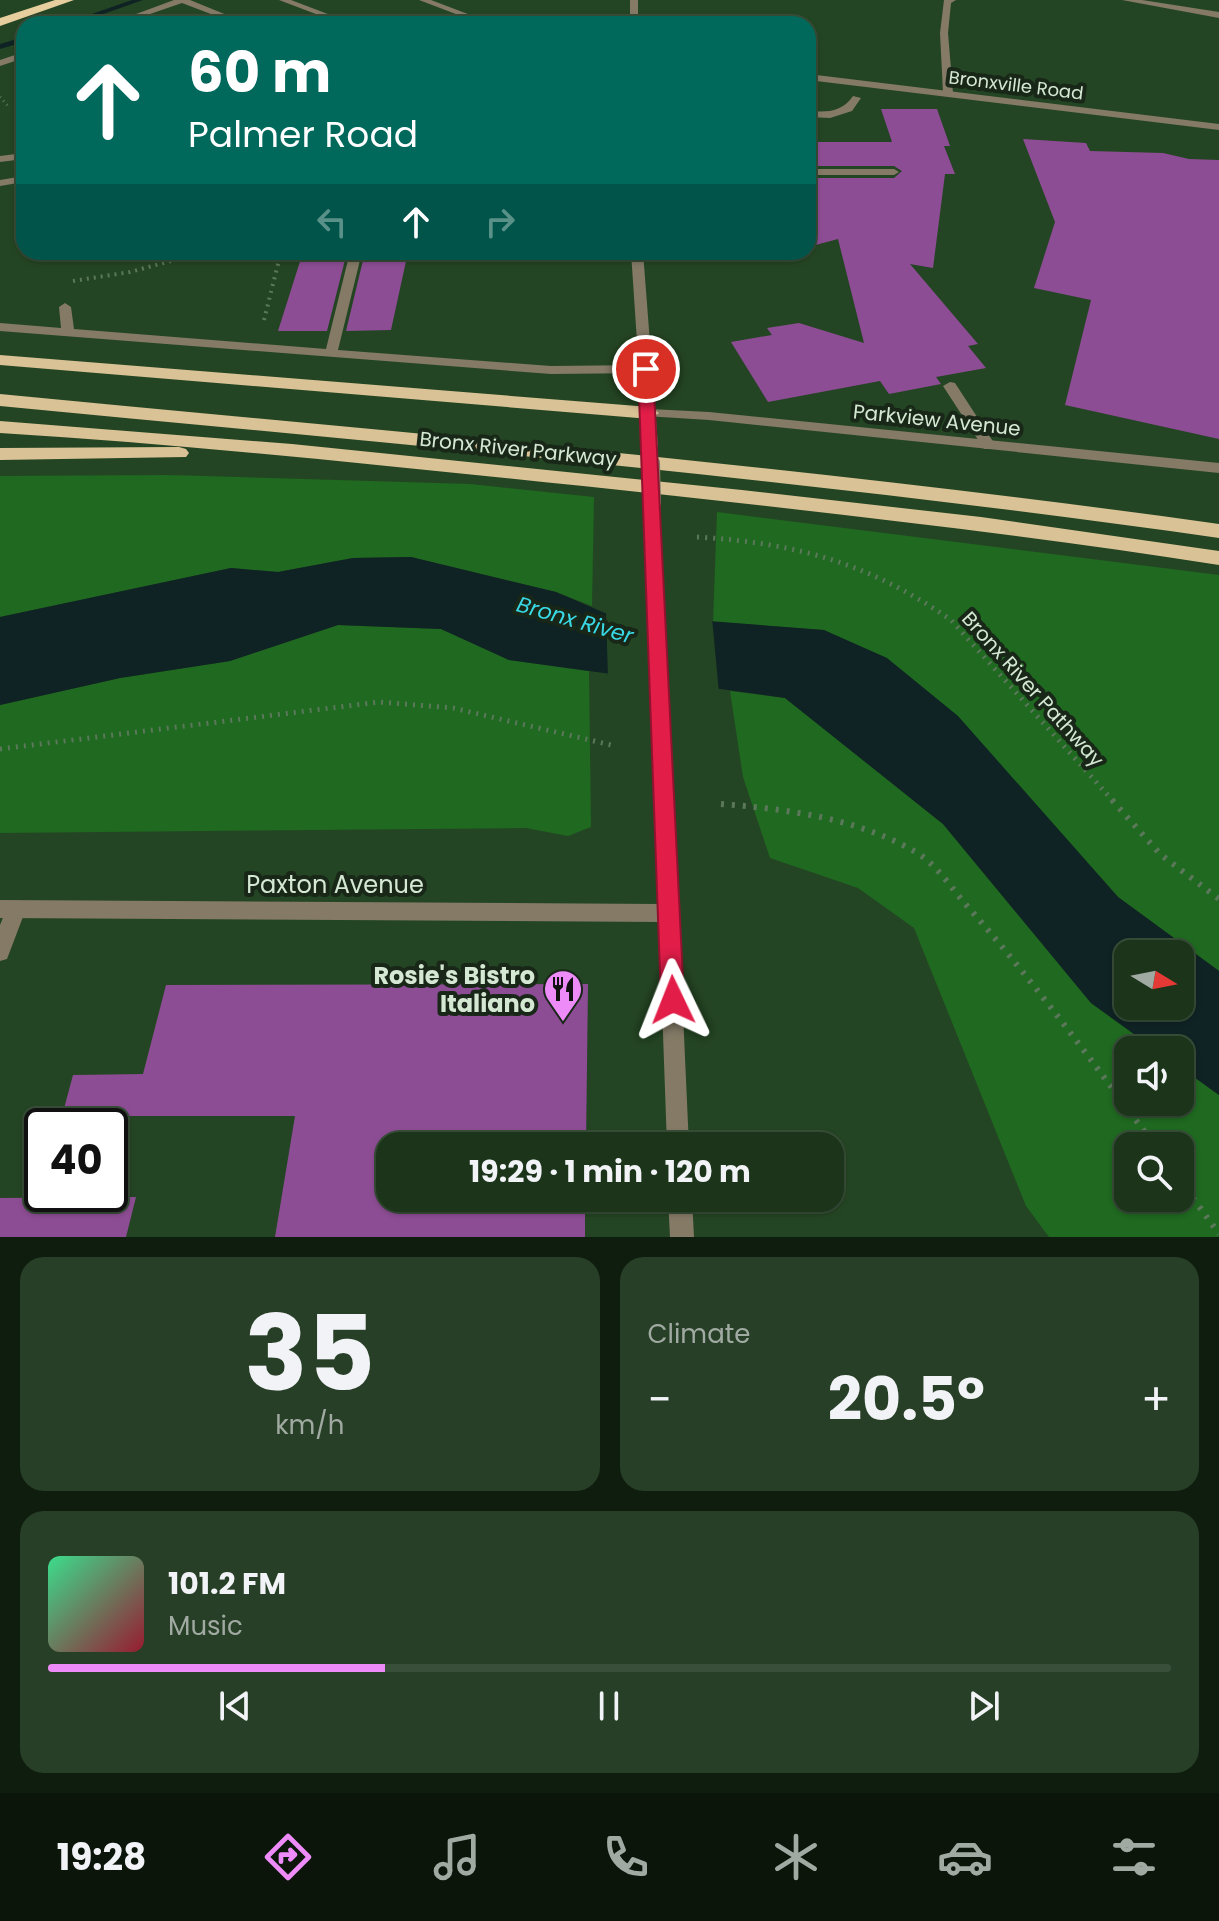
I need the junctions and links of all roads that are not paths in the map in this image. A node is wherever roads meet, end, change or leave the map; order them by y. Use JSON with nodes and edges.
{"nodes":[{"id":1,"x":68,"y":0,"type":"edge"},
{"id":2,"x":283,"y":0,"type":"edge"},
{"id":3,"x":423,"y":0,"type":"edge"},
{"id":4,"x":952,"y":0,"type":"edge"},
{"id":5,"x":1126,"y":0,"type":"edge"},
{"id":6,"x":1168,"y":2,"type":"edge"},
{"id":7,"x":1219,"y":15,"type":"edge"},
{"id":8,"x":19,"y":16,"type":"edge"},
{"id":9,"x":136,"y":16,"type":"edge"},
{"id":10,"x":224,"y":16,"type":"edge"},
{"id":11,"x":328,"y":16,"type":"edge"},
{"id":12,"x":468,"y":16,"type":"edge"},
{"id":13,"x":816,"y":78,"type":"edge"},
{"id":14,"x":948,"y":93,"type":"junction"},
{"id":15,"x":856,"y":98,"type":"dead end"},
{"id":16,"x":816,"y":114,"type":"edge"},
{"id":17,"x":1219,"y":127,"type":"edge"},
{"id":18,"x":816,"y":172,"type":"edge"},
{"id":19,"x":894,"y":172,"type":"dead end"},
{"id":20,"x":354,"y":260,"type":"edge"},
{"id":21,"x":638,"y":260,"type":"edge"},
{"id":22,"x":65,"y":307,"type":"dead end"},
{"id":23,"x":0,"y":327,"type":"edge"},
{"id":24,"x":68,"y":332,"type":"junction"},
{"id":25,"x":331,"y":354,"type":"junction"},
{"id":26,"x":0,"y":360,"type":"edge"},
{"id":27,"x":646,"y":369,"type":"junction"},
{"id":28,"x":950,"y":386,"type":"dead end"},
{"id":29,"x":0,"y":400,"type":"edge"},
{"id":30,"x":650,"y":413,"type":"junction"},
{"id":31,"x":0,"y":427,"type":"edge"},
{"id":32,"x":989,"y":446,"type":"junction"},
{"id":33,"x":298,"y":451,"type":"junction"},
{"id":34,"x":0,"y":454,"type":"edge"},
{"id":35,"x":1219,"y":468,"type":"edge"},
{"id":36,"x":1219,"y":531,"type":"edge"},
{"id":37,"x":1219,"y":558,"type":"edge"},
{"id":38,"x":8,"y":909,"type":"edge"},
{"id":39,"x":669,"y":913,"type":"junction"},
{"id":40,"x":0,"y":952,"type":"edge"},
{"id":41,"x":677,"y":1132,"type":"edge"},
{"id":42,"x":681,"y":1212,"type":"edge"},
{"id":43,"x":682,"y":1237,"type":"edge"}],
"edges":[{"from":1,"to":8,"type":"highway"},
{"from":2,"to":11,"type":"street"},
{"from":3,"to":12,"type":"street"},
{"from":4,"to":14,"type":"street"},
{"from":5,"to":6,"type":"street"},
{"from":6,"to":7,"type":"street"},
{"from":9,"to":10,"type":"street"},
{"from":13,"to":14,"type":"street","name":"Bronxville Road"},
{"from":14,"to":17,"type":"street","name":"Bronxville Road"},
{"from":15,"to":16,"type":"street"},
{"from":18,"to":19,"type":"street"},
{"from":20,"to":25,"type":"street"},
{"from":21,"to":27,"type":"street"},
{"from":22,"to":24,"type":"street"},
{"from":23,"to":24,"type":"street"},
{"from":24,"to":25,"type":"street"},
{"from":25,"to":27,"type":"street"},
{"from":26,"to":30,"type":"highway"},
{"from":27,"to":30,"type":"street"},
{"from":28,"to":32,"type":"street"},
{"from":29,"to":36,"type":"highway","name":"Bronx River Parkway"},
{"from":30,"to":32,"type":"street","name":"Parkview Avenue"},
{"from":30,"to":39,"type":"street","bridge":true},
{"from":31,"to":33,"type":"highway","name":"Bronx River Parkway"},
{"from":32,"to":35,"type":"street","name":"Parkview Avenue"},
{"from":33,"to":34,"type":"highway"},
{"from":33,"to":37,"type":"highway","name":"Bronx River Parkway"},
{"from":38,"to":39,"type":"street","name":"Paxton Avenue"},
{"from":38,"to":40,"type":"street"},
{"from":39,"to":41,"type":"street"},
{"from":42,"to":43,"type":"street"}]}
